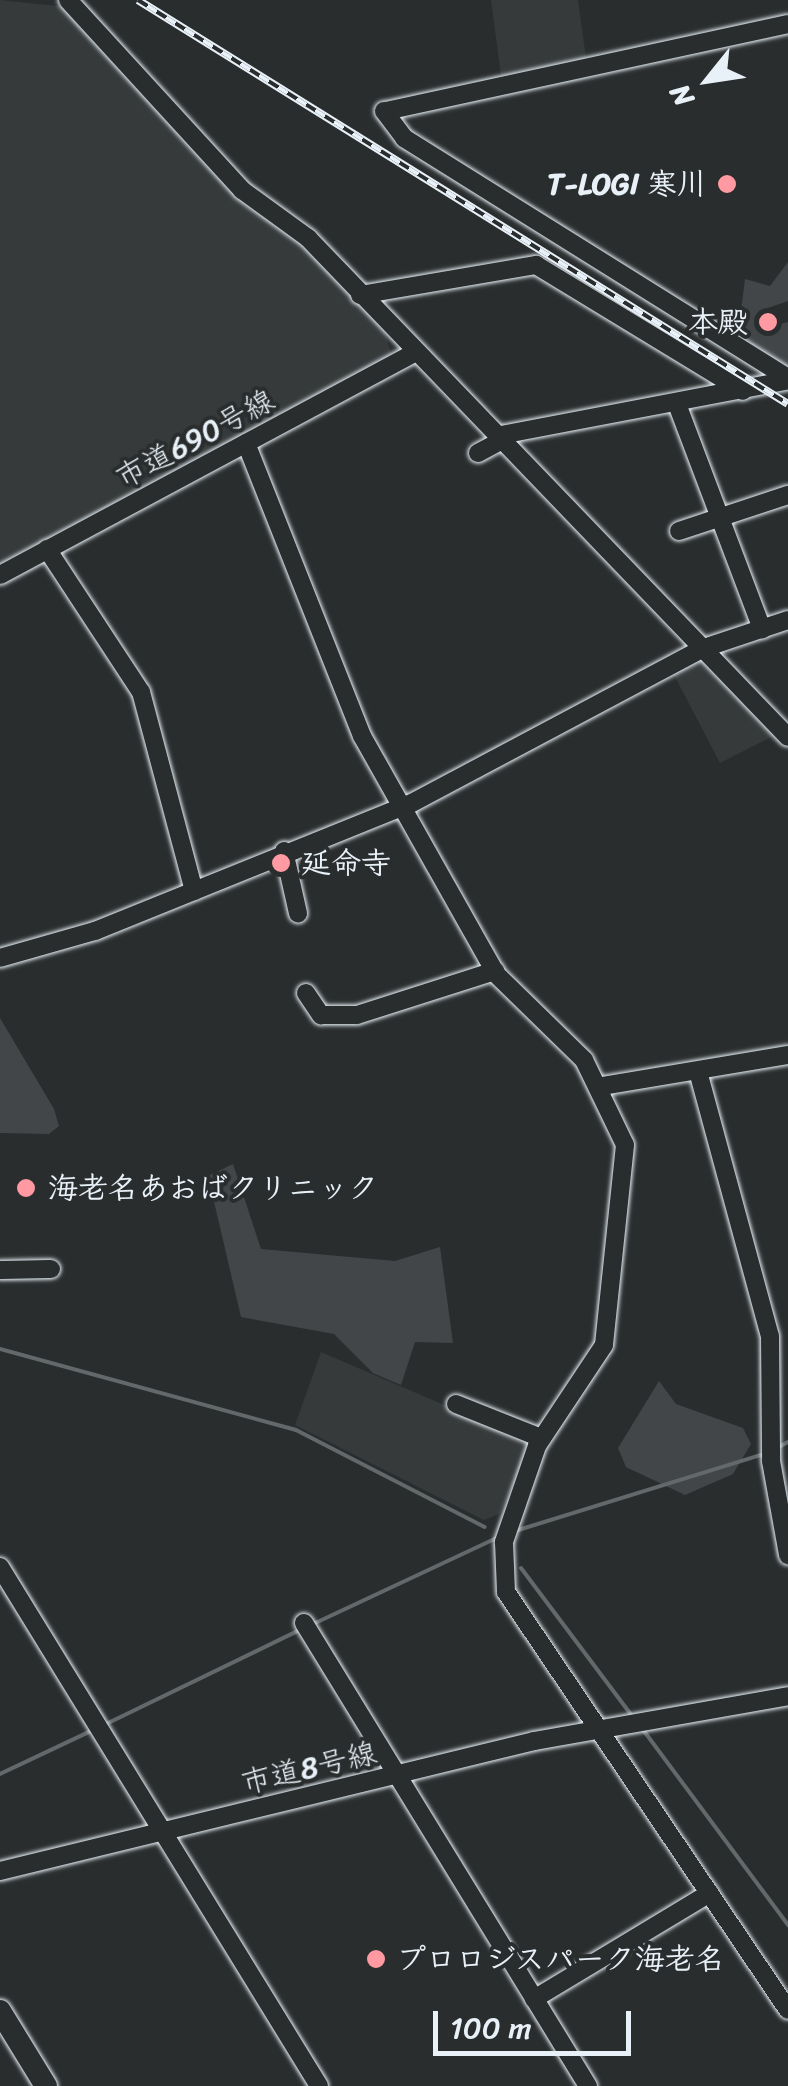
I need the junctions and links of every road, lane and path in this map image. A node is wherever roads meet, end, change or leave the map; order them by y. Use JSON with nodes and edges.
{"nodes":[{"id":1,"x":68,"y":0,"type":"edge"},
{"id":2,"x":788,"y":24,"type":"edge"},
{"id":3,"x":360,"y":294,"type":"junction"},
{"id":4,"x":416,"y":352,"type":"junction"},
{"id":5,"x":788,"y":379,"type":"edge"},
{"id":6,"x":744,"y":390,"type":"junction"},
{"id":7,"x":677,"y":404,"type":"junction"},
{"id":8,"x":503,"y":437,"type":"junction"},
{"id":9,"x":246,"y":443,"type":"junction"},
{"id":10,"x":478,"y":452,"type":"dead end"},
{"id":11,"x":788,"y":495,"type":"edge"},
{"id":12,"x":720,"y":517,"type":"junction"},
{"id":13,"x":679,"y":531,"type":"dead end"},
{"id":14,"x":47,"y":549,"type":"junction"},
{"id":15,"x":0,"y":575,"type":"edge"},
{"id":16,"x":788,"y":620,"type":"edge"},
{"id":17,"x":762,"y":629,"type":"junction"},
{"id":18,"x":704,"y":648,"type":"junction"},
{"id":19,"x":788,"y":737,"type":"edge"},
{"id":20,"x":401,"y":805,"type":"junction"},
{"id":21,"x":284,"y":851,"type":"junction"},
{"id":22,"x":194,"y":891,"type":"junction"},
{"id":23,"x":298,"y":913,"type":"dead end"},
{"id":24,"x":0,"y":958,"type":"edge"},
{"id":25,"x":494,"y":971,"type":"junction"},
{"id":26,"x":306,"y":992,"type":"dead end"},
{"id":27,"x":788,"y":1055,"type":"edge"},
{"id":28,"x":698,"y":1075,"type":"junction"},
{"id":29,"x":603,"y":1086,"type":"junction"},
{"id":30,"x":51,"y":1269,"type":"dead end"},
{"id":31,"x":0,"y":1270,"type":"edge"},
{"id":32,"x":456,"y":1404,"type":"dead end"},
{"id":33,"x":539,"y":1442,"type":"junction"},
{"id":34,"x":788,"y":1555,"type":"edge"},
{"id":35,"x":0,"y":1567,"type":"edge"},
{"id":36,"x":306,"y":1627,"type":"dead end"},
{"id":37,"x":788,"y":1696,"type":"edge"},
{"id":38,"x":594,"y":1730,"type":"junction"},
{"id":39,"x":398,"y":1776,"type":"junction"},
{"id":40,"x":160,"y":1831,"type":"junction"},
{"id":41,"x":0,"y":1871,"type":"edge"},
{"id":42,"x":710,"y":1894,"type":"junction"},
{"id":43,"x":534,"y":1998,"type":"junction"},
{"id":44,"x":788,"y":2010,"type":"edge"},
{"id":45,"x":0,"y":2011,"type":"edge"},
{"id":46,"x":46,"y":2086,"type":"edge"},
{"id":47,"x":319,"y":2086,"type":"edge"},
{"id":48,"x":588,"y":2086,"type":"edge"}],
"edges":[{"from":1,"to":3,"type":"street"},
{"from":2,"to":5,"type":"street"},
{"from":3,"to":4,"type":"street"},
{"from":3,"to":6,"type":"street"},
{"from":4,"to":8,"type":"street"},
{"from":4,"to":9,"type":"street","name":"市道690号線"},
{"from":5,"to":6,"type":"street"},
{"from":6,"to":7,"type":"street"},
{"from":7,"to":8,"type":"street"},
{"from":7,"to":12,"type":"street"},
{"from":8,"to":10,"type":"street"},
{"from":8,"to":18,"type":"street"},
{"from":9,"to":14,"type":"street","name":"市道690号線"},
{"from":9,"to":20,"type":"street"},
{"from":11,"to":12,"type":"street"},
{"from":12,"to":13,"type":"street"},
{"from":12,"to":17,"type":"street"},
{"from":14,"to":15,"type":"street","name":"市道690号線"},
{"from":14,"to":22,"type":"street"},
{"from":16,"to":17,"type":"street"},
{"from":17,"to":18,"type":"street"},
{"from":18,"to":19,"type":"street"},
{"from":18,"to":20,"type":"street"},
{"from":20,"to":21,"type":"street"},
{"from":20,"to":25,"type":"street"},
{"from":21,"to":22,"type":"street"},
{"from":21,"to":23,"type":"street"},
{"from":22,"to":24,"type":"street"},
{"from":25,"to":26,"type":"street"},
{"from":25,"to":29,"type":"street"},
{"from":27,"to":28,"type":"street"},
{"from":28,"to":29,"type":"street"},
{"from":28,"to":34,"type":"street"},
{"from":29,"to":33,"type":"street"},
{"from":30,"to":31,"type":"street"},
{"from":32,"to":33,"type":"street"},
{"from":33,"to":38,"type":"street"},
{"from":35,"to":40,"type":"street"},
{"from":36,"to":39,"type":"street"},
{"from":37,"to":38,"type":"street","name":"市道8号線"},
{"from":38,"to":39,"type":"street","name":"市道8号線"},
{"from":38,"to":42,"type":"street"},
{"from":39,"to":40,"type":"street","name":"市道8号線"},
{"from":39,"to":43,"type":"street"},
{"from":40,"to":41,"type":"street","name":"市道8号線"},
{"from":40,"to":47,"type":"street"},
{"from":42,"to":43,"type":"street"},
{"from":42,"to":44,"type":"street"},
{"from":43,"to":48,"type":"street"},
{"from":45,"to":46,"type":"main road"}]}
